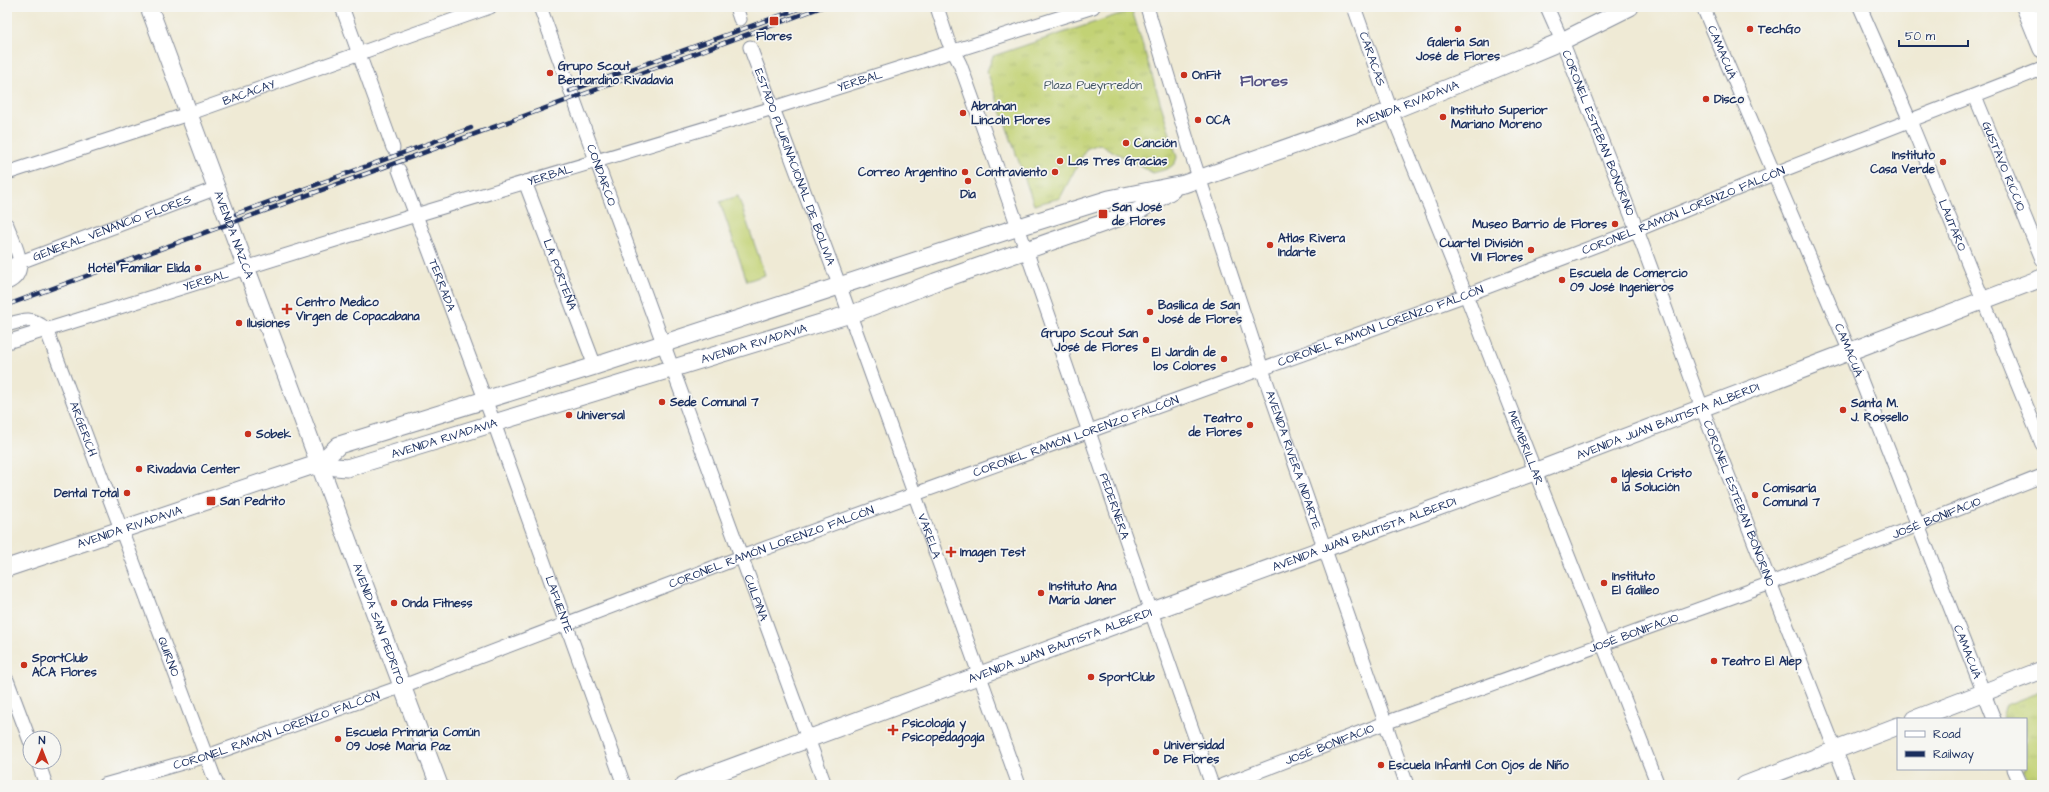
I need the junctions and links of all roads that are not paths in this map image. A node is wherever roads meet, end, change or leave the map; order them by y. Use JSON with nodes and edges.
{"nodes":[{"id":1,"x":149,"y":7,"type":"edge"},
{"id":2,"x":342,"y":7,"type":"edge"},
{"id":3,"x":490,"y":7,"type":"edge"},
{"id":4,"x":540,"y":7,"type":"edge"},
{"id":5,"x":937,"y":7,"type":"edge"},
{"id":6,"x":1093,"y":7,"type":"edge"},
{"id":7,"x":1147,"y":7,"type":"edge"},
{"id":8,"x":1354,"y":7,"type":"edge"},
{"id":9,"x":1547,"y":7,"type":"edge"},
{"id":10,"x":1630,"y":7,"type":"edge"},
{"id":11,"x":1703,"y":7,"type":"edge"},
{"id":12,"x":1860,"y":7,"type":"edge"},
{"id":13,"x":2033,"y":14,"type":"edge"},
{"id":14,"x":1562,"y":41,"type":"junction"},
{"id":15,"x":750,"y":47,"type":"dead end"},
{"id":16,"x":2042,"y":49,"type":"edge"},
{"id":17,"x":954,"y":51,"type":"junction"},
{"id":18,"x":358,"y":53,"type":"junction"},
{"id":19,"x":2042,"y":69,"type":"edge"},
{"id":20,"x":1975,"y":96,"type":"junction"},
{"id":21,"x":773,"y":108,"type":"junction"},
{"id":22,"x":1390,"y":111,"type":"junction"},
{"id":23,"x":188,"y":114,"type":"junction"},
{"id":24,"x":1910,"y":121,"type":"junction"},
{"id":25,"x":393,"y":148,"type":"dead end"},
{"id":26,"x":597,"y":160,"type":"junction"},
{"id":27,"x":399,"y":170,"type":"dead end"},
{"id":28,"x":7,"y":173,"type":"edge"},
{"id":29,"x":1773,"y":174,"type":"junction"},
{"id":30,"x":1200,"y":179,"type":"junction"},
{"id":31,"x":525,"y":182,"type":"junction"},
{"id":32,"x":1178,"y":186,"type":"junction"},
{"id":33,"x":217,"y":188,"type":"junction"},
{"id":34,"x":416,"y":215,"type":"junction"},
{"id":35,"x":7,"y":225,"type":"edge"},
{"id":36,"x":1019,"y":227,"type":"junction"},
{"id":37,"x":1637,"y":230,"type":"junction"},
{"id":38,"x":1027,"y":249,"type":"junction"},
{"id":39,"x":2042,"y":259,"type":"edge"},
{"id":40,"x":21,"y":262,"type":"junction"},
{"id":41,"x":7,"y":267,"type":"edge"},
{"id":42,"x":245,"y":267,"type":"junction"},
{"id":43,"x":2042,"y":278,"type":"edge"},
{"id":44,"x":7,"y":283,"type":"edge"},
{"id":45,"x":840,"y":287,"type":"junction"},
{"id":46,"x":1466,"y":295,"type":"junction"},
{"id":47,"x":1984,"y":302,"type":"junction"},
{"id":48,"x":848,"y":313,"type":"junction"},
{"id":49,"x":7,"y":325,"type":"edge"},
{"id":50,"x":46,"y":329,"type":"junction"},
{"id":51,"x":7,"y":342,"type":"edge"},
{"id":52,"x":662,"y":343,"type":"junction"},
{"id":53,"x":1850,"y":352,"type":"junction"},
{"id":54,"x":595,"y":366,"type":"junction"},
{"id":55,"x":672,"y":368,"type":"junction"},
{"id":56,"x":1262,"y":369,"type":"junction"},
{"id":57,"x":486,"y":399,"type":"junction"},
{"id":58,"x":1702,"y":408,"type":"junction"},
{"id":59,"x":494,"y":423,"type":"junction"},
{"id":60,"x":1088,"y":431,"type":"junction"},
{"id":61,"x":2042,"y":444,"type":"edge"},
{"id":62,"x":320,"y":463,"type":"junction"},
{"id":63,"x":1534,"y":472,"type":"junction"},
{"id":64,"x":2042,"y":476,"type":"edge"},
{"id":65,"x":914,"y":495,"type":"junction"},
{"id":66,"x":1917,"y":525,"type":"junction"},
{"id":67,"x":122,"y":528,"type":"junction"},
{"id":68,"x":1326,"y":548,"type":"junction"},
{"id":69,"x":741,"y":557,"type":"junction"},
{"id":70,"x":7,"y":568,"type":"edge"},
{"id":71,"x":1771,"y":583,"type":"junction"},
{"id":72,"x":1150,"y":612,"type":"junction"},
{"id":73,"x":566,"y":624,"type":"junction"},
{"id":74,"x":1604,"y":645,"type":"junction"},
{"id":75,"x":2042,"y":670,"type":"edge"},
{"id":76,"x":978,"y":675,"type":"junction"},
{"id":77,"x":7,"y":680,"type":"edge"},
{"id":78,"x":403,"y":686,"type":"junction"},
{"id":79,"x":1984,"y":692,"type":"junction"},
{"id":80,"x":1918,"y":718,"type":"edge"},
{"id":81,"x":1994,"y":718,"type":"edge"},
{"id":82,"x":1385,"y":723,"type":"junction"},
{"id":83,"x":1897,"y":726,"type":"edge"},
{"id":84,"x":26,"y":730,"type":"edge"},
{"id":85,"x":808,"y":739,"type":"junction"},
{"id":86,"x":1835,"y":750,"type":"junction"},
{"id":87,"x":207,"y":756,"type":"junction"},
{"id":88,"x":41,"y":770,"type":"edge"},
{"id":89,"x":2014,"y":770,"type":"edge"},
{"id":90,"x":46,"y":785,"type":"edge"},
{"id":91,"x":104,"y":785,"type":"edge"},
{"id":92,"x":217,"y":785,"type":"edge"},
{"id":93,"x":439,"y":785,"type":"edge"},
{"id":94,"x":624,"y":785,"type":"edge"},
{"id":95,"x":684,"y":785,"type":"edge"},
{"id":96,"x":825,"y":785,"type":"edge"},
{"id":97,"x":1019,"y":785,"type":"edge"},
{"id":98,"x":1212,"y":785,"type":"edge"},
{"id":99,"x":1223,"y":785,"type":"edge"},
{"id":100,"x":1407,"y":785,"type":"edge"},
{"id":101,"x":1658,"y":785,"type":"edge"},
{"id":102,"x":1745,"y":785,"type":"edge"},
{"id":103,"x":1848,"y":785,"type":"edge"},
{"id":104,"x":2021,"y":785,"type":"edge"}],
"edges":[{"from":1,"to":23,"type":"main road","name":"AVENIDA NAZCA"},
{"from":2,"to":18,"type":"street"},
{"from":3,"to":18,"type":"street","name":"BACACAY"},
{"from":4,"to":26,"type":"street","name":"CONDARCO"},
{"from":5,"to":17,"type":"street","name":"PEDERNERA"},
{"from":6,"to":17,"type":"street","name":"YERBAL"},
{"from":7,"to":30,"type":"street","name":"AVENIDA RIVERA INDARTE"},
{"from":8,"to":22,"type":"street","name":"CARACAS"},
{"from":9,"to":14,"type":"street","name":"CORONEL ESTEBAN BONORINO"},
{"from":10,"to":14,"type":"main road","name":"AVENIDA RIVADAVIA"},
{"from":11,"to":29,"type":"street","name":"CAMACUÁ"},
{"from":12,"to":24,"type":"street","name":"LAUTARO"},
{"from":13,"to":16,"type":"main road"},
{"from":14,"to":22,"type":"main road","name":"AVENIDA RIVADAVIA"},
{"from":14,"to":37,"type":"street","name":"CORONEL ESTEBAN BONORINO"},
{"from":15,"to":21,"type":"street","name":"ESTADO PLURINACIONAL DE BOLIVIA"},
{"from":17,"to":21,"type":"street","name":"YERBAL"},
{"from":17,"to":36,"type":"street","name":"PEDERNERA"},
{"from":18,"to":23,"type":"street","name":"BACACAY"},
{"from":18,"to":25,"type":"street"},
{"from":19,"to":20,"type":"street","name":"CORONEL RAMÓN LORENZO FALCÓN"},
{"from":20,"to":24,"type":"street","name":"CORONEL RAMÓN LORENZO FALCÓN"},
{"from":20,"to":39,"type":"street","name":"GUSTAVO RICCIO"},
{"from":21,"to":26,"type":"street","name":"YERBAL"},
{"from":21,"to":45,"type":"street","name":"ESTADO PLURINACIONAL DE BOLIVIA"},
{"from":22,"to":30,"type":"main road","name":"AVENIDA RIVADAVIA"},
{"from":22,"to":46,"type":"street","name":"MEMBRILLAR"},
{"from":23,"to":28,"type":"street","name":"BACACAY"},
{"from":23,"to":33,"type":"main road","name":"AVENIDA NAZCA"},
{"from":24,"to":29,"type":"street","name":"CORONEL RAMÓN LORENZO FALCÓN"},
{"from":24,"to":47,"type":"street","name":"LAUTARO"},
{"from":26,"to":31,"type":"street","name":"YERBAL"},
{"from":26,"to":52,"type":"street","name":"CONDARCO"},
{"from":27,"to":34,"type":"street","name":"TERRADA"},
{"from":29,"to":37,"type":"street","name":"CORONEL RAMÓN LORENZO FALCÓN"},
{"from":29,"to":53,"type":"street","name":"CAMACUÁ"},
{"from":30,"to":32,"type":"main road","name":"AVENIDA RIVADAVIA"},
{"from":30,"to":56,"type":"street","name":"AVENIDA RIVERA INDARTE"},
{"from":31,"to":34,"type":"street","name":"YERBAL"},
{"from":31,"to":54,"type":"street","name":"LA PORTEÑA"},
{"from":32,"to":36,"type":"main road","name":"AVENIDA RIVADAVIA"},
{"from":32,"to":38,"type":"main road","name":"AVENIDA RIVADAVIA"},
{"from":33,"to":40,"type":"street","name":"GENERAL VENANCIO FLORES"},
{"from":33,"to":42,"type":"main road","name":"AVENIDA NAZCA"},
{"from":34,"to":42,"type":"street","name":"YERBAL"},
{"from":34,"to":57,"type":"street","name":"TERRADA"},
{"from":35,"to":40,"type":"street"},
{"from":36,"to":38,"type":"street","name":"PEDERNERA"},
{"from":36,"to":45,"type":"main road","name":"AVENIDA RIVADAVIA"},
{"from":37,"to":46,"type":"street","name":"CORONEL RAMÓN LORENZO FALCÓN"},
{"from":37,"to":58,"type":"street","name":"CORONEL ESTEBAN BONORINO"},
{"from":38,"to":48,"type":"main road","name":"AVENIDA RIVADAVIA"},
{"from":38,"to":60,"type":"street","name":"PEDERNERA"},
{"from":40,"to":41,"type":"street","name":"GENERAL VENANCIO FLORES"},
{"from":40,"to":44,"type":"street"},
{"from":42,"to":50,"type":"street","name":"YERBAL"},
{"from":42,"to":62,"type":"main road","name":"AVENIDA NAZCA"},
{"from":43,"to":47,"type":"main road","name":"AVENIDA JUAN BAUTISTA ALBERDI"},
{"from":45,"to":48,"type":"street","name":"VARELA"},
{"from":45,"to":52,"type":"main road","name":"AVENIDA RIVADAVIA"},
{"from":46,"to":56,"type":"street","name":"CORONEL RAMÓN LORENZO FALCÓN"},
{"from":46,"to":63,"type":"street","name":"MEMBRILLAR"},
{"from":47,"to":53,"type":"main road","name":"AVENIDA JUAN BAUTISTA ALBERDI"},
{"from":47,"to":61,"type":"street","name":"LAUTARO"},
{"from":48,"to":55,"type":"main road","name":"AVENIDA RIVADAVIA"},
{"from":48,"to":65,"type":"street","name":"VARELA"},
{"from":49,"to":50,"type":"street"},
{"from":50,"to":51,"type":"street","name":"YERBAL"},
{"from":50,"to":67,"type":"street","name":"ARGERICH"},
{"from":52,"to":54,"type":"main road","name":"AVENIDA RIVADAVIA"},
{"from":52,"to":55,"type":"street","name":"CULPINA"},
{"from":53,"to":58,"type":"main road","name":"AVENIDA JUAN BAUTISTA ALBERDI"},
{"from":53,"to":66,"type":"street","name":"CAMACUÁ"},
{"from":54,"to":57,"type":"main road","name":"AVENIDA RIVADAVIA"},
{"from":55,"to":59,"type":"main road","name":"AVENIDA RIVADAVIA"},
{"from":55,"to":69,"type":"street","name":"CULPINA"},
{"from":56,"to":60,"type":"street","name":"CORONEL RAMÓN LORENZO FALCÓN"},
{"from":56,"to":68,"type":"street","name":"AVENIDA RIVERA INDARTE"},
{"from":57,"to":59,"type":"street","name":"TERRADA"},
{"from":57,"to":62,"type":"main road","name":"AVENIDA RIVADAVIA"},
{"from":58,"to":63,"type":"main road","name":"AVENIDA JUAN BAUTISTA ALBERDI"},
{"from":58,"to":71,"type":"street","name":"CORONEL ESTEBAN BONORINO"},
{"from":59,"to":62,"type":"main road","name":"AVENIDA RIVADAVIA"},
{"from":59,"to":73,"type":"street","name":"LAFUENTE"},
{"from":60,"to":65,"type":"street","name":"CORONEL RAMÓN LORENZO FALCÓN"},
{"from":60,"to":72,"type":"street","name":"PEDERNERA"},
{"from":62,"to":67,"type":"main road","name":"AVENIDA RIVADAVIA"},
{"from":62,"to":78,"type":"main road","name":"AVENIDA SAN PEDRITO"},
{"from":63,"to":68,"type":"main road","name":"AVENIDA JUAN BAUTISTA ALBERDI"},
{"from":63,"to":74,"type":"street","name":"MEMBRILLAR"},
{"from":64,"to":66,"type":"street","name":"JOSÉ BONIFACIO"},
{"from":65,"to":69,"type":"street","name":"CORONEL RAMÓN LORENZO FALCÓN"},
{"from":65,"to":76,"type":"street","name":"VARELA"},
{"from":66,"to":71,"type":"street","name":"JOSÉ BONIFACIO"},
{"from":66,"to":79,"type":"street","name":"CAMACUÁ"},
{"from":67,"to":70,"type":"main road","name":"AVENIDA RIVADAVIA"},
{"from":67,"to":87,"type":"street","name":"QUIRNO"},
{"from":68,"to":72,"type":"main road","name":"AVENIDA JUAN BAUTISTA ALBERDI"},
{"from":68,"to":82,"type":"street","name":"AVENIDA RIVERA INDARTE"},
{"from":69,"to":73,"type":"street","name":"CORONEL RAMÓN LORENZO FALCÓN"},
{"from":69,"to":85,"type":"street","name":"CULPINA"},
{"from":71,"to":74,"type":"street","name":"JOSÉ BONIFACIO"},
{"from":71,"to":86,"type":"street","name":"CORONEL ESTEBAN BONORINO"},
{"from":72,"to":76,"type":"main road","name":"AVENIDA JUAN BAUTISTA ALBERDI"},
{"from":72,"to":98,"type":"street","name":"PEDERNERA"},
{"from":73,"to":78,"type":"street","name":"CORONEL RAMÓN LORENZO FALCÓN"},
{"from":73,"to":94,"type":"street","name":"LAFUENTE"},
{"from":74,"to":82,"type":"street","name":"JOSÉ BONIFACIO"},
{"from":74,"to":101,"type":"street","name":"MEMBRILLAR"},
{"from":75,"to":79,"type":"main road"},
{"from":76,"to":85,"type":"main road","name":"AVENIDA JUAN BAUTISTA ALBERDI"},
{"from":76,"to":97,"type":"street","name":"VARELA"},
{"from":77,"to":84,"type":"street"},
{"from":78,"to":87,"type":"street","name":"CORONEL RAMÓN LORENZO FALCÓN"},
{"from":78,"to":93,"type":"main road","name":"AVENIDA SAN PEDRITO"},
{"from":79,"to":80,"type":"main road"},
{"from":79,"to":81,"type":"street","name":"CAMACUÁ"},
{"from":82,"to":99,"type":"street","name":"JOSÉ BONIFACIO"},
{"from":82,"to":100,"type":"street","name":"AVENIDA RIVERA INDARTE"},
{"from":83,"to":86,"type":"main road"},
{"from":85,"to":95,"type":"main road","name":"AVENIDA JUAN BAUTISTA ALBERDI"},
{"from":85,"to":96,"type":"street","name":"CULPINA"},
{"from":86,"to":102,"type":"main road"},
{"from":86,"to":103,"type":"street","name":"CORONEL ESTEBAN BONORINO"},
{"from":87,"to":91,"type":"street","name":"CORONEL RAMÓN LORENZO FALCÓN"},
{"from":87,"to":92,"type":"street","name":"QUIRNO"},
{"from":88,"to":90,"type":"street"},
{"from":89,"to":104,"type":"street"}]}
